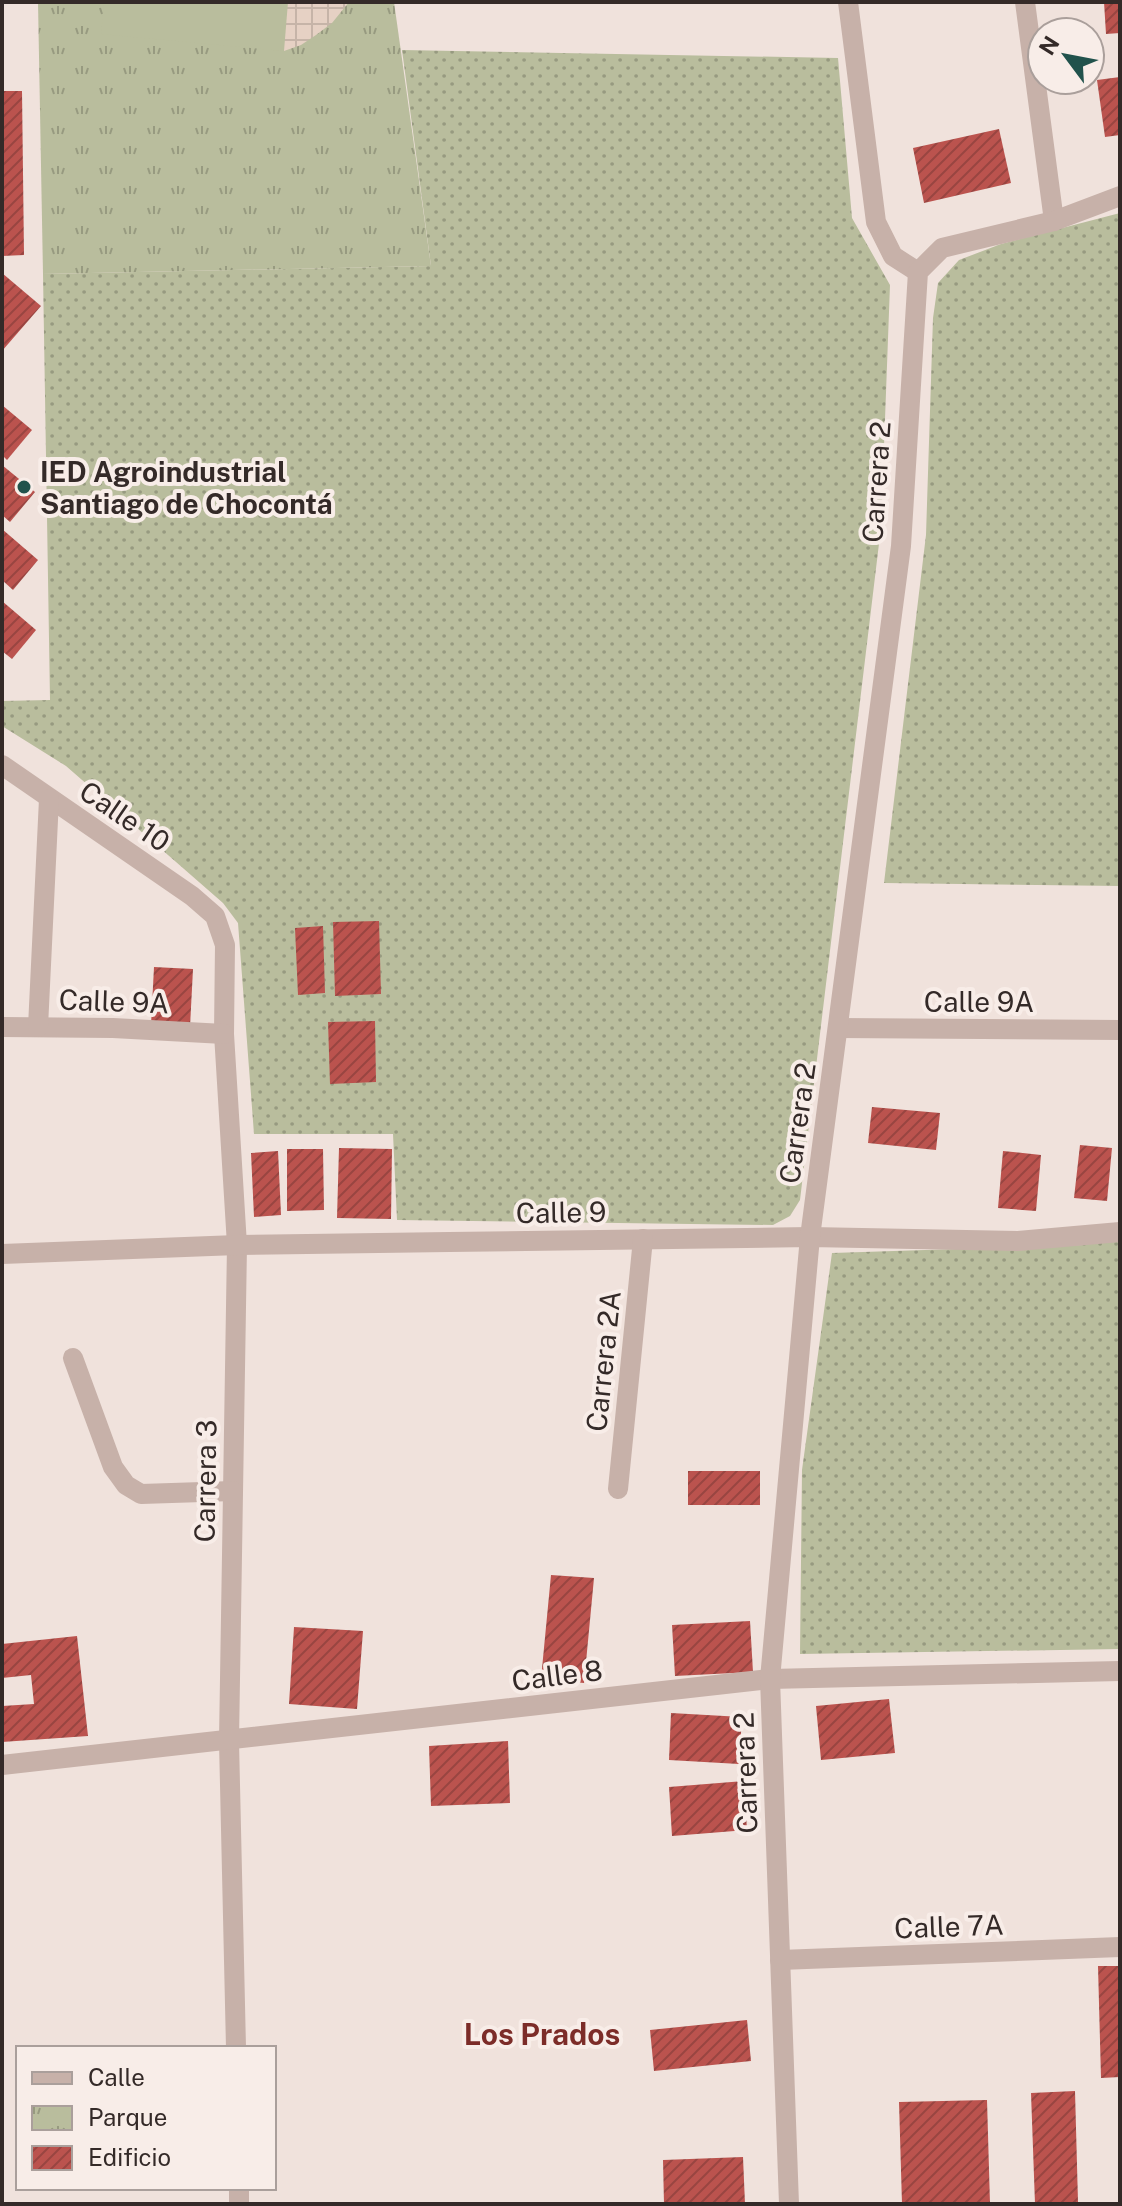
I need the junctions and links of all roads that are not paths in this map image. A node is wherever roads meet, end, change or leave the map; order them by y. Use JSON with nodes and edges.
{"nodes":[{"id":1,"x":848,"y":2,"type":"edge"},
{"id":2,"x":1025,"y":2,"type":"edge"},
{"id":3,"x":1120,"y":196,"type":"edge"},
{"id":4,"x":1054,"y":221,"type":"junction"},
{"id":5,"x":918,"y":272,"type":"junction"},
{"id":6,"x":2,"y":765,"type":"edge"},
{"id":7,"x":49,"y":799,"type":"junction"},
{"id":8,"x":215,"y":916,"type":"joint"},
{"id":9,"x":2,"y":1027,"type":"edge"},
{"id":10,"x":38,"y":1027,"type":"junction"},
{"id":11,"x":838,"y":1028,"type":"junction"},
{"id":12,"x":1120,"y":1030,"type":"edge"},
{"id":13,"x":224,"y":1034,"type":"junction"},
{"id":14,"x":1120,"y":1232,"type":"edge"},
{"id":15,"x":810,"y":1237,"type":"junction"},
{"id":16,"x":643,"y":1239,"type":"junction"},
{"id":17,"x":237,"y":1245,"type":"junction"},
{"id":18,"x":2,"y":1254,"type":"edge"},
{"id":19,"x":73,"y":1358,"type":"dead end"},
{"id":20,"x":618,"y":1489,"type":"dead end"},
{"id":21,"x":233,"y":1491,"type":"junction"},
{"id":22,"x":1120,"y":1671,"type":"edge"},
{"id":23,"x":770,"y":1679,"type":"junction"},
{"id":24,"x":229,"y":1741,"type":"junction"},
{"id":25,"x":2,"y":1765,"type":"edge"},
{"id":26,"x":1120,"y":1947,"type":"edge"},
{"id":27,"x":780,"y":1960,"type":"junction"},
{"id":28,"x":236,"y":2046,"type":"edge"},
{"id":29,"x":789,"y":2204,"type":"edge"}],
"edges":[{"from":1,"to":5,"type":"street"},
{"from":2,"to":4,"type":"street"},
{"from":3,"to":4,"type":"street"},
{"from":4,"to":5,"type":"street"},
{"from":5,"to":11,"type":"street","name":"Carrera 2"},
{"from":6,"to":7,"type":"street","name":"Calle 10"},
{"from":7,"to":8,"type":"street","name":"Calle 10"},
{"from":7,"to":10,"type":"street"},
{"from":8,"to":13,"type":"street","name":"Carrera 3"},
{"from":9,"to":10,"type":"street","name":"Calle 9A"},
{"from":10,"to":13,"type":"street","name":"Calle 9A"},
{"from":11,"to":12,"type":"street","name":"Calle 9A"},
{"from":11,"to":15,"type":"street","name":"Carrera 2"},
{"from":13,"to":17,"type":"street","name":"Carrera 3"},
{"from":14,"to":15,"type":"street","name":"Calle 9"},
{"from":15,"to":16,"type":"street","name":"Calle 9"},
{"from":15,"to":23,"type":"street","name":"Carrera 2"},
{"from":16,"to":17,"type":"street","name":"Calle 9"},
{"from":16,"to":20,"type":"street","name":"Carrera 2A"},
{"from":17,"to":18,"type":"street","name":"Calle 9"},
{"from":17,"to":21,"type":"street","name":"Carrera 3"},
{"from":19,"to":21,"type":"street"},
{"from":21,"to":24,"type":"street","name":"Carrera 3"},
{"from":22,"to":23,"type":"street","name":"Calle 8"},
{"from":23,"to":24,"type":"street","name":"Calle 8"},
{"from":23,"to":27,"type":"street","name":"Carrera 2"},
{"from":24,"to":25,"type":"street","name":"Calle 8"},
{"from":24,"to":28,"type":"street","name":"Carrera 3"},
{"from":26,"to":27,"type":"street","name":"Calle 7A"},
{"from":27,"to":29,"type":"street","name":"Carrera 2"}]}
